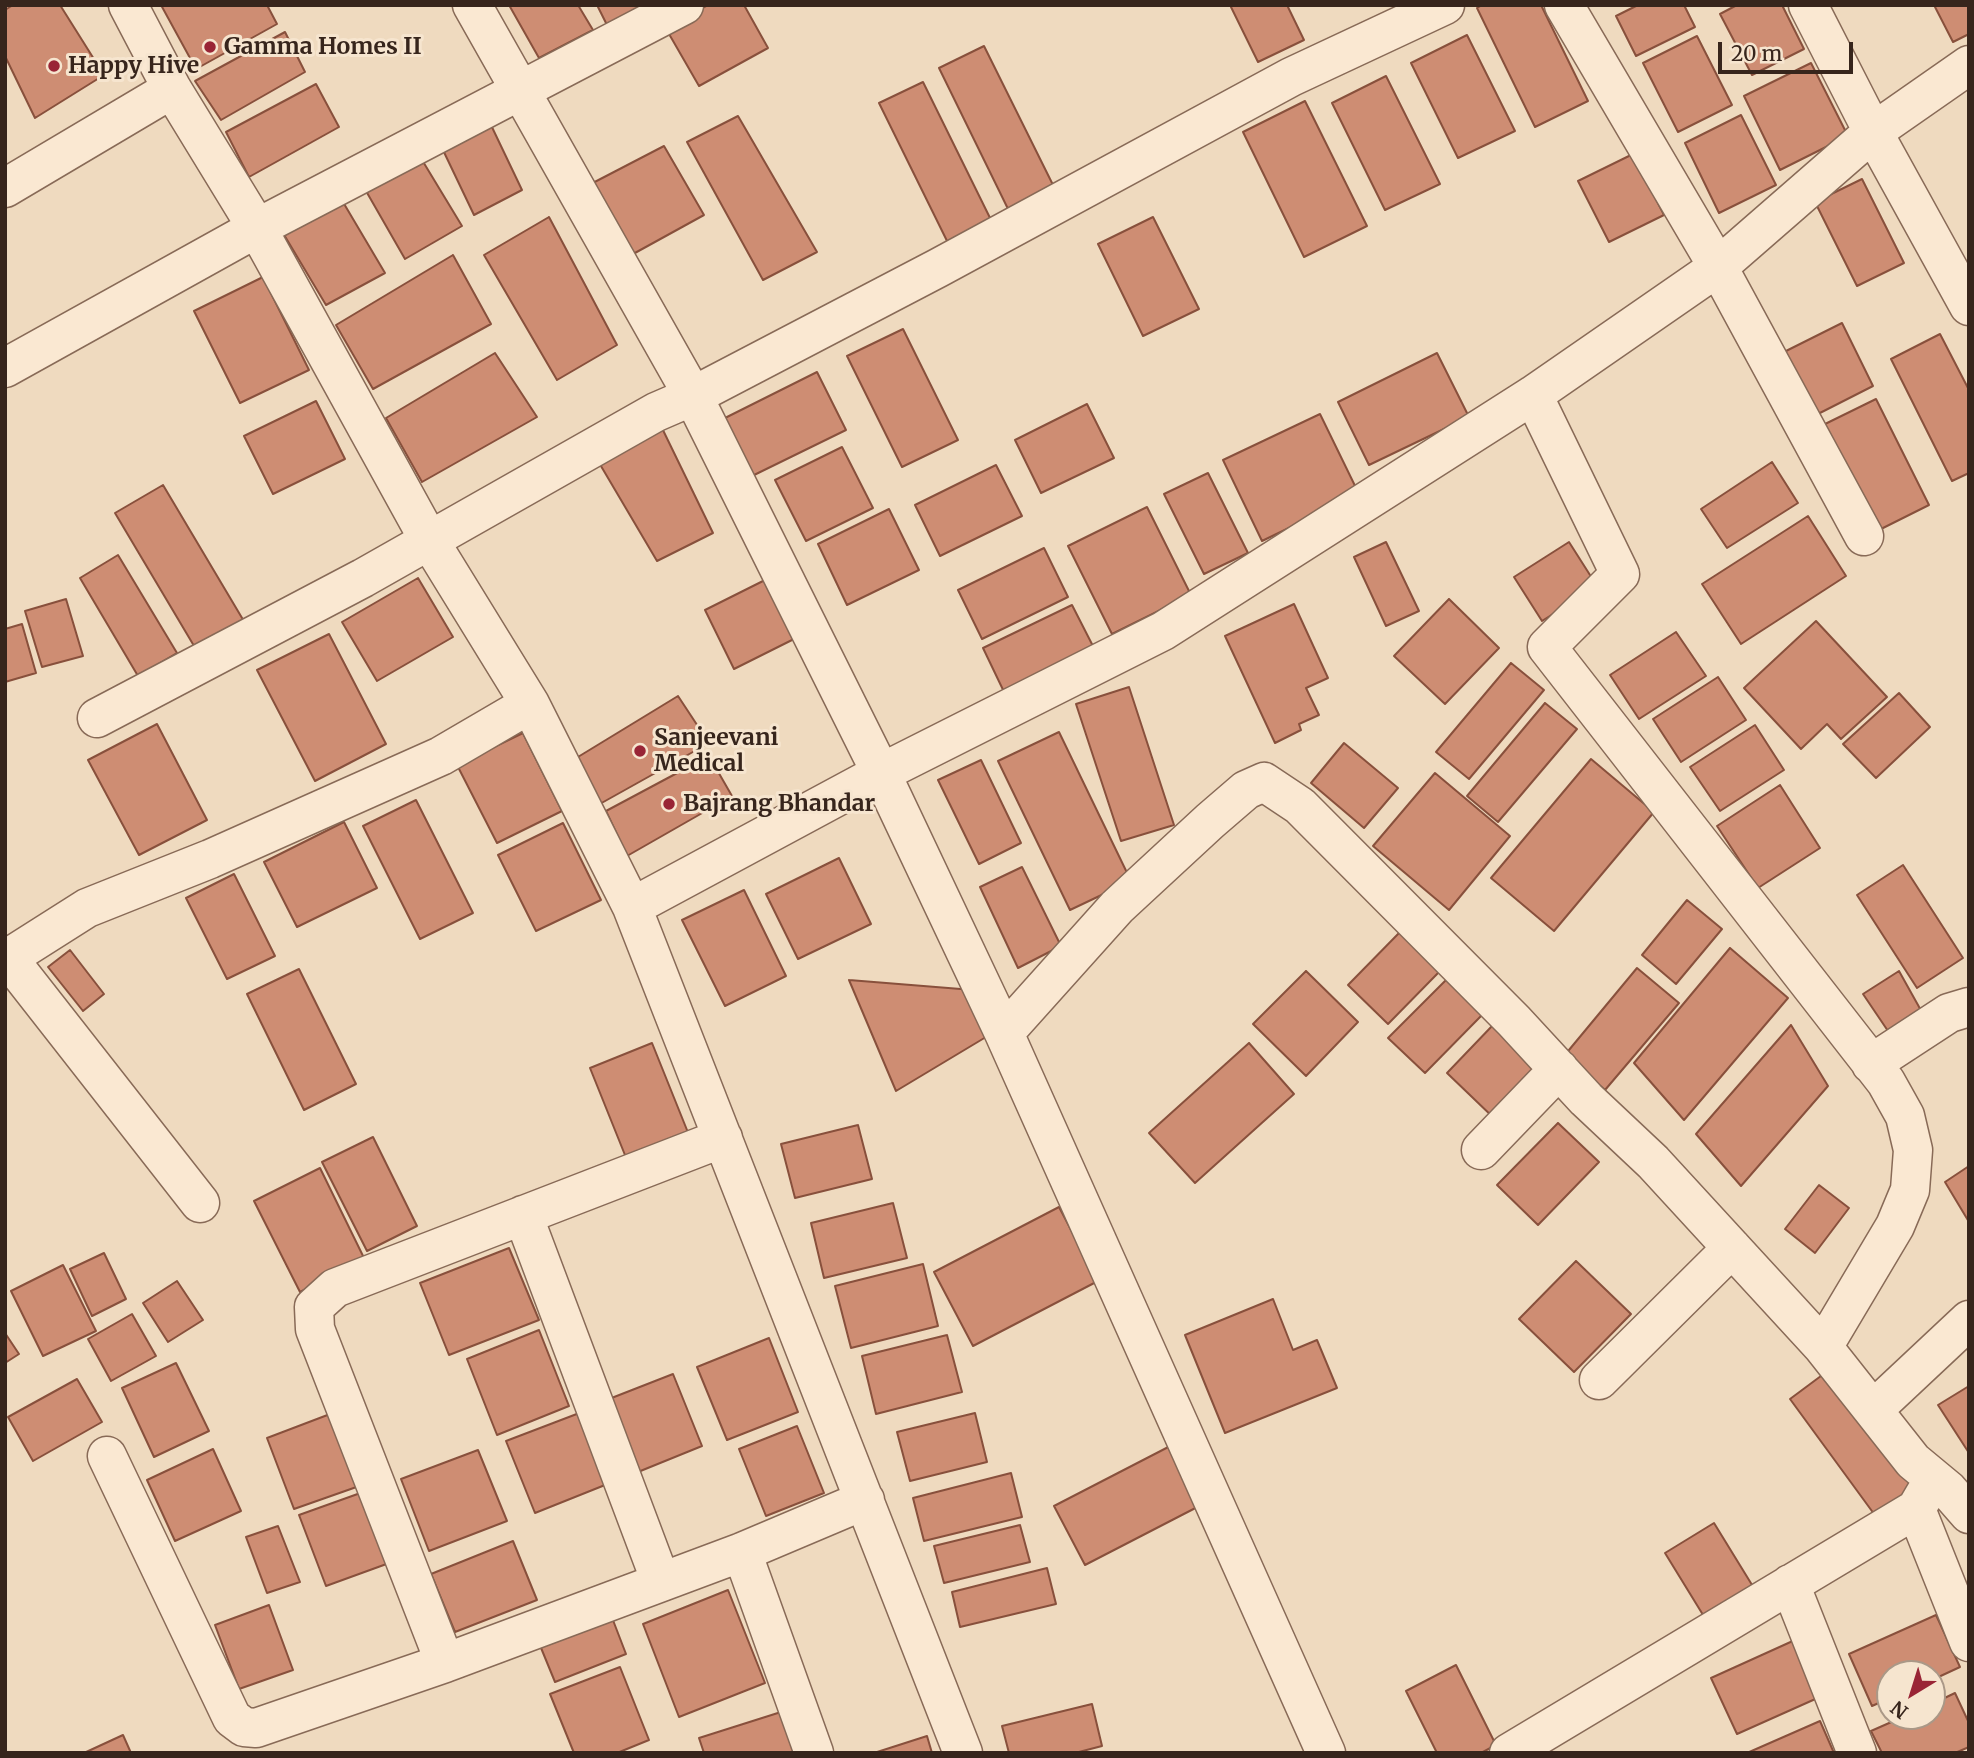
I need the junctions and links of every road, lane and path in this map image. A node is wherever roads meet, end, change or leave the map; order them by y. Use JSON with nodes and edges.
{"nodes":[{"id":1,"x":128,"y":5,"type":"edge"},
{"id":2,"x":472,"y":5,"type":"edge"},
{"id":3,"x":684,"y":5,"type":"edge"},
{"id":4,"x":1445,"y":5,"type":"edge"},
{"id":5,"x":1564,"y":5,"type":"edge"},
{"id":6,"x":1808,"y":5,"type":"edge"},
{"id":7,"x":1969,"y":65,"type":"edge"},
{"id":8,"x":172,"y":89,"type":"junction"},
{"id":9,"x":519,"y":90,"type":"junction"},
{"id":10,"x":1873,"y":132,"type":"junction"},
{"id":11,"x":5,"y":188,"type":"edge"},
{"id":12,"x":257,"y":228,"type":"junction"},
{"id":13,"x":1718,"y":267,"type":"junction"},
{"id":14,"x":1969,"y":306,"type":"edge"},
{"id":15,"x":5,"y":368,"type":"edge"},
{"id":16,"x":693,"y":396,"type":"junction"},
{"id":17,"x":1533,"y":396,"type":"junction"},
{"id":18,"x":1864,"y":536,"type":"dead end"},
{"id":19,"x":429,"y":540,"type":"junction"},
{"id":20,"x":530,"y":704,"type":"junction"},
{"id":21,"x":97,"y":718,"type":"dead end"},
{"id":22,"x":881,"y":773,"type":"junction"},
{"id":23,"x":632,"y":908,"type":"junction"},
{"id":24,"x":6,"y":959,"type":"edge"},
{"id":25,"x":1969,"y":1007,"type":"edge"},
{"id":26,"x":1004,"y":1032,"type":"junction"},
{"id":27,"x":1871,"y":1064,"type":"junction"},
{"id":28,"x":1559,"y":1069,"type":"junction"},
{"id":29,"x":723,"y":1138,"type":"junction"},
{"id":30,"x":1481,"y":1150,"type":"dead end"},
{"id":31,"x":200,"y":1203,"type":"dead end"},
{"id":32,"x":523,"y":1216,"type":"junction"},
{"id":33,"x":1732,"y":1248,"type":"junction"},
{"id":34,"x":1969,"y":1320,"type":"edge"},
{"id":35,"x":1823,"y":1347,"type":"junction"},
{"id":36,"x":1599,"y":1380,"type":"dead end"},
{"id":37,"x":1873,"y":1410,"type":"junction"},
{"id":38,"x":107,"y":1456,"type":"dead end"},
{"id":39,"x":1924,"y":1495,"type":"junction"},
{"id":40,"x":865,"y":1500,"type":"junction"},
{"id":41,"x":1969,"y":1514,"type":"edge"},
{"id":42,"x":743,"y":1552,"type":"junction"},
{"id":43,"x":661,"y":1582,"type":"junction"},
{"id":44,"x":1790,"y":1584,"type":"junction"},
{"id":45,"x":1969,"y":1642,"type":"edge"},
{"id":46,"x":445,"y":1663,"type":"junction"},
{"id":47,"x":814,"y":1753,"type":"edge"},
{"id":48,"x":963,"y":1753,"type":"edge"},
{"id":49,"x":1326,"y":1753,"type":"edge"},
{"id":50,"x":1509,"y":1753,"type":"edge"},
{"id":51,"x":1857,"y":1753,"type":"edge"}],
"edges":[{"from":1,"to":8,"type":"street"},
{"from":2,"to":9,"type":"street"},
{"from":3,"to":9,"type":"street"},
{"from":4,"to":16,"type":"street"},
{"from":5,"to":13,"type":"street"},
{"from":6,"to":10,"type":"street"},
{"from":7,"to":10,"type":"street"},
{"from":8,"to":11,"type":"street"},
{"from":8,"to":12,"type":"street"},
{"from":9,"to":12,"type":"street"},
{"from":9,"to":16,"type":"street"},
{"from":10,"to":13,"type":"street"},
{"from":10,"to":14,"type":"street"},
{"from":12,"to":15,"type":"street"},
{"from":12,"to":19,"type":"street"},
{"from":13,"to":17,"type":"street"},
{"from":13,"to":18,"type":"street"},
{"from":16,"to":19,"type":"street"},
{"from":16,"to":22,"type":"street"},
{"from":17,"to":22,"type":"street"},
{"from":17,"to":27,"type":"street"},
{"from":19,"to":20,"type":"street"},
{"from":19,"to":21,"type":"street"},
{"from":20,"to":23,"type":"street"},
{"from":20,"to":24,"type":"street"},
{"from":22,"to":23,"type":"street"},
{"from":22,"to":26,"type":"street"},
{"from":23,"to":29,"type":"street"},
{"from":24,"to":31,"type":"street"},
{"from":25,"to":27,"type":"street"},
{"from":26,"to":28,"type":"street"},
{"from":26,"to":49,"type":"street"},
{"from":27,"to":35,"type":"street"},
{"from":28,"to":30,"type":"street"},
{"from":28,"to":33,"type":"street"},
{"from":29,"to":32,"type":"street"},
{"from":29,"to":40,"type":"street"},
{"from":32,"to":43,"type":"street"},
{"from":32,"to":46,"type":"street"},
{"from":33,"to":35,"type":"street"},
{"from":33,"to":36,"type":"street"},
{"from":34,"to":37,"type":"street"},
{"from":35,"to":37,"type":"street"},
{"from":37,"to":39,"type":"street"},
{"from":38,"to":46,"type":"street"},
{"from":39,"to":41,"type":"street"},
{"from":39,"to":44,"type":"street"},
{"from":39,"to":45,"type":"street"},
{"from":40,"to":42,"type":"street"},
{"from":40,"to":48,"type":"street"},
{"from":42,"to":43,"type":"street"},
{"from":42,"to":47,"type":"street"},
{"from":43,"to":46,"type":"street"},
{"from":44,"to":50,"type":"street"},
{"from":44,"to":51,"type":"street"}]}
